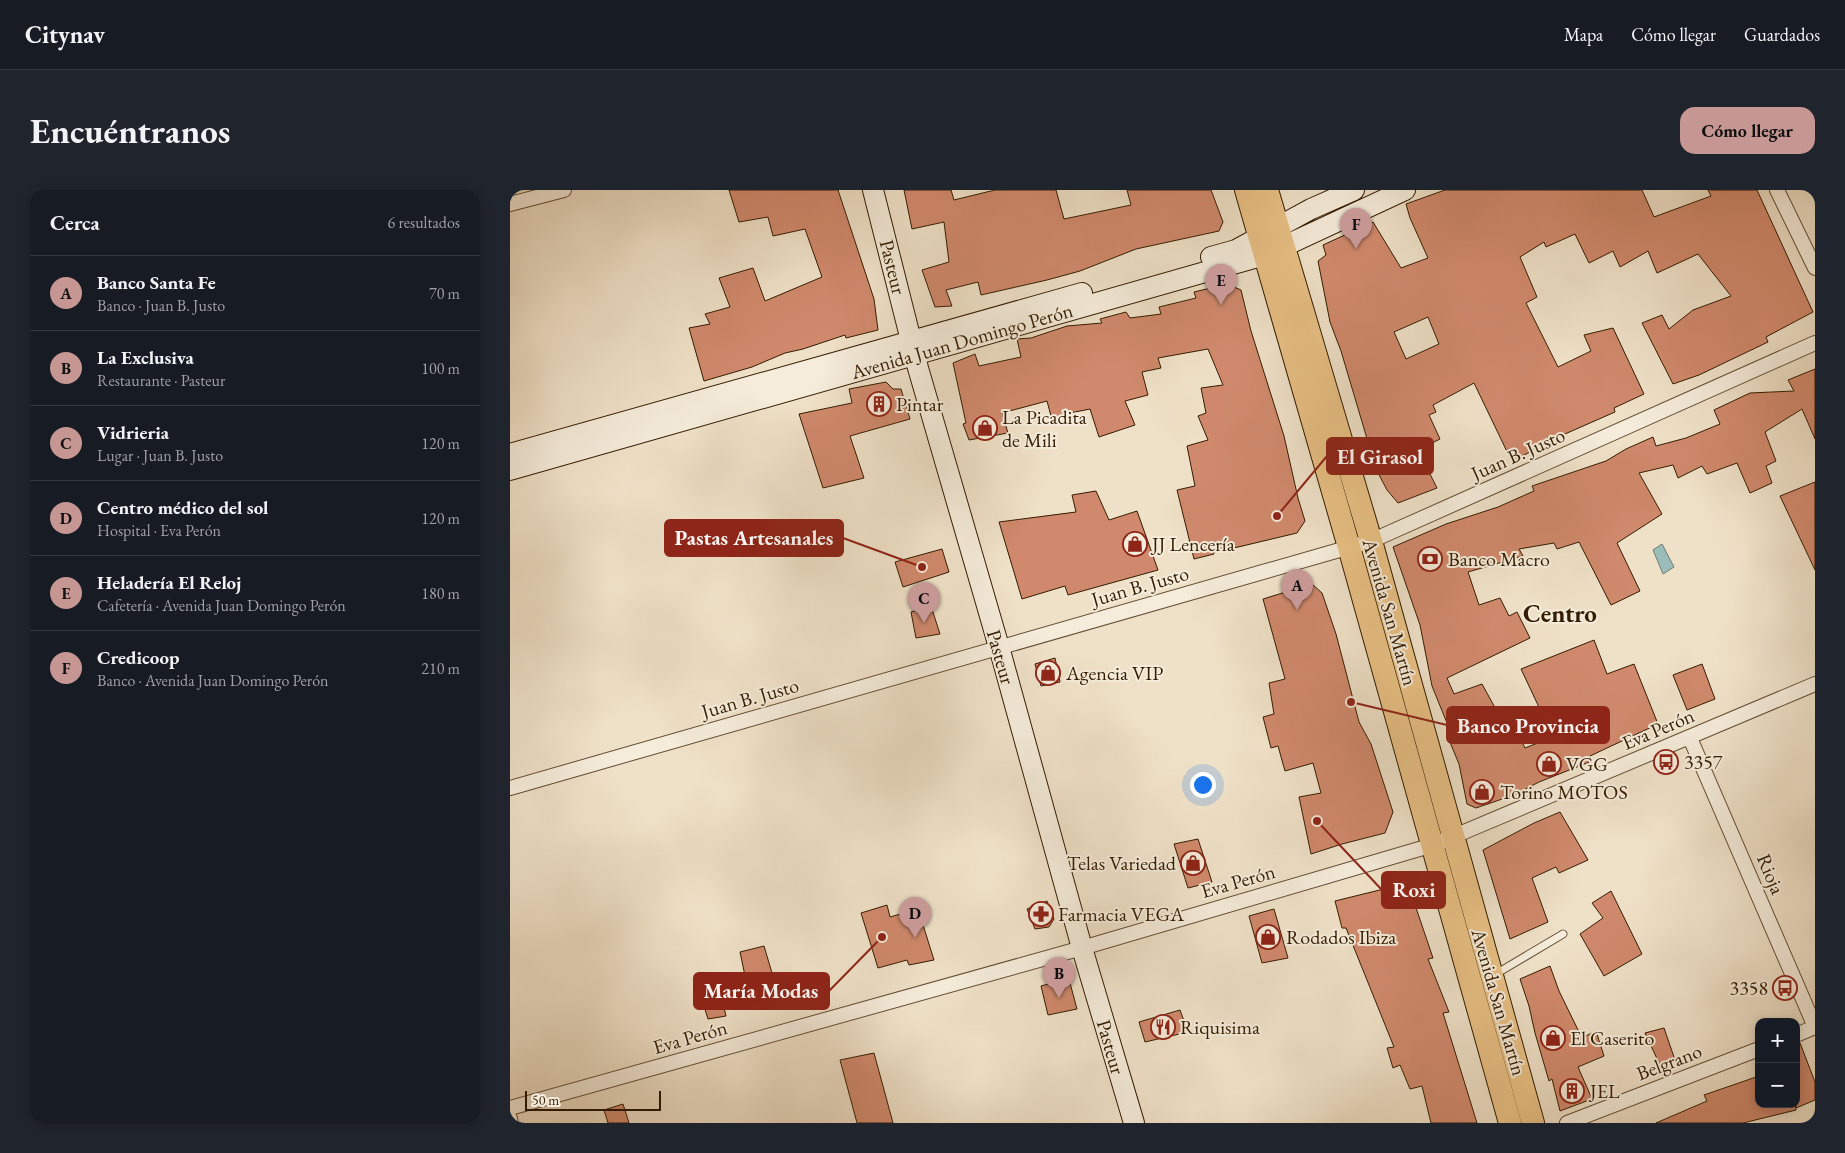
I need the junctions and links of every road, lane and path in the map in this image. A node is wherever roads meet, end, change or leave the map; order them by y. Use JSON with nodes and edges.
{"nodes":[{"id":1,"x":564,"y":190,"type":"edge"},
{"id":2,"x":873,"y":190,"type":"edge"},
{"id":3,"x":1246,"y":190,"type":"edge"},
{"id":4,"x":1267,"y":190,"type":"edge"},
{"id":5,"x":1354,"y":190,"type":"edge"},
{"id":6,"x":1405,"y":190,"type":"edge"},
{"id":7,"x":1777,"y":190,"type":"edge"},
{"id":8,"x":510,"y":204,"type":"edge"},
{"id":9,"x":1271,"y":241,"type":"junction"},
{"id":10,"x":1815,"y":268,"type":"edge"},
{"id":11,"x":1815,"y":343,"type":"edge"},
{"id":12,"x":913,"y":348,"type":"junction"},
{"id":13,"x":510,"y":454,"type":"edge"},
{"id":14,"x":510,"y":470,"type":"edge"},
{"id":15,"x":1371,"y":541,"type":"junction"},
{"id":16,"x":1349,"y":547,"type":"junction"},
{"id":17,"x":999,"y":647,"type":"junction"},
{"id":18,"x":1815,"y":684,"type":"edge"},
{"id":19,"x":1690,"y":738,"type":"junction"},
{"id":20,"x":510,"y":788,"type":"edge"},
{"id":21,"x":1453,"y":837,"type":"junction"},
{"id":22,"x":1433,"y":845,"type":"junction"},
{"id":23,"x":1563,"y":934,"type":"dead end"},
{"id":24,"x":1082,"y":948,"type":"junction"},
{"id":25,"x":1492,"y":977,"type":"junction"},
{"id":26,"x":1815,"y":1027,"type":"edge"},
{"id":27,"x":1800,"y":1033,"type":"edge"},
{"id":28,"x":1755,"y":1051,"type":"edge"},
{"id":29,"x":510,"y":1108,"type":"edge"},
{"id":30,"x":510,"y":1118,"type":"edge"},
{"id":31,"x":511,"y":1123,"type":"edge"},
{"id":32,"x":1134,"y":1123,"type":"edge"},
{"id":33,"x":1510,"y":1123,"type":"edge"},
{"id":34,"x":1533,"y":1123,"type":"edge"},
{"id":35,"x":1566,"y":1123,"type":"edge"}],
"edges":[{"from":1,"to":8,"type":"street"},
{"from":2,"to":12,"type":"main road","name":"Pasteur"},
{"from":3,"to":9,"type":"main road","name":"Avenida San Martín"},
{"from":4,"to":9,"type":"main road","name":"Avenida San Martín"},
{"from":5,"to":9,"type":"main road","name":"Avenida Juan Domingo Perón"},
{"from":6,"to":9,"type":"main road","name":"Avenida Juan Domingo Perón"},
{"from":7,"to":10,"type":"street"},
{"from":9,"to":12,"type":"main road","name":"Avenida Juan Domingo Perón"},
{"from":9,"to":15,"type":"main road","name":"Avenida San Martín"},
{"from":9,"to":16,"type":"main road","name":"Avenida San Martín"},
{"from":11,"to":15,"type":"street","name":"Juan B. Justo"},
{"from":12,"to":13,"type":"main road","name":"Avenida Juan Domingo Perón"},
{"from":12,"to":14,"type":"main road","name":"Avenida Juan Domingo Perón"},
{"from":12,"to":17,"type":"main road","name":"Pasteur"},
{"from":15,"to":16,"type":"street","name":"Juan B. Justo"},
{"from":15,"to":21,"type":"main road","name":"Avenida San Martín"},
{"from":16,"to":17,"type":"street","name":"Juan B. Justo"},
{"from":16,"to":22,"type":"main road","name":"Avenida San Martín"},
{"from":17,"to":20,"type":"street","name":"Juan B. Justo"},
{"from":17,"to":24,"type":"main road","name":"Pasteur"},
{"from":18,"to":19,"type":"street","name":"Eva Perón"},
{"from":19,"to":21,"type":"street","name":"Eva Perón"},
{"from":19,"to":26,"type":"street","name":"Rioja"},
{"from":21,"to":22,"type":"street","name":"Eva Perón"},
{"from":21,"to":25,"type":"main road","name":"Avenida San Martín"},
{"from":22,"to":24,"type":"street","name":"Eva Perón"},
{"from":22,"to":33,"type":"main road","name":"Avenida San Martín"},
{"from":23,"to":25,"type":"lane"},
{"from":24,"to":29,"type":"street","name":"Eva Perón"},
{"from":24,"to":32,"type":"main road","name":"Pasteur"},
{"from":25,"to":34,"type":"main road","name":"Avenida San Martín"},
{"from":26,"to":27,"type":"street"},
{"from":28,"to":35,"type":"street","name":"Belgrano"},
{"from":30,"to":31,"type":"street"}]}
